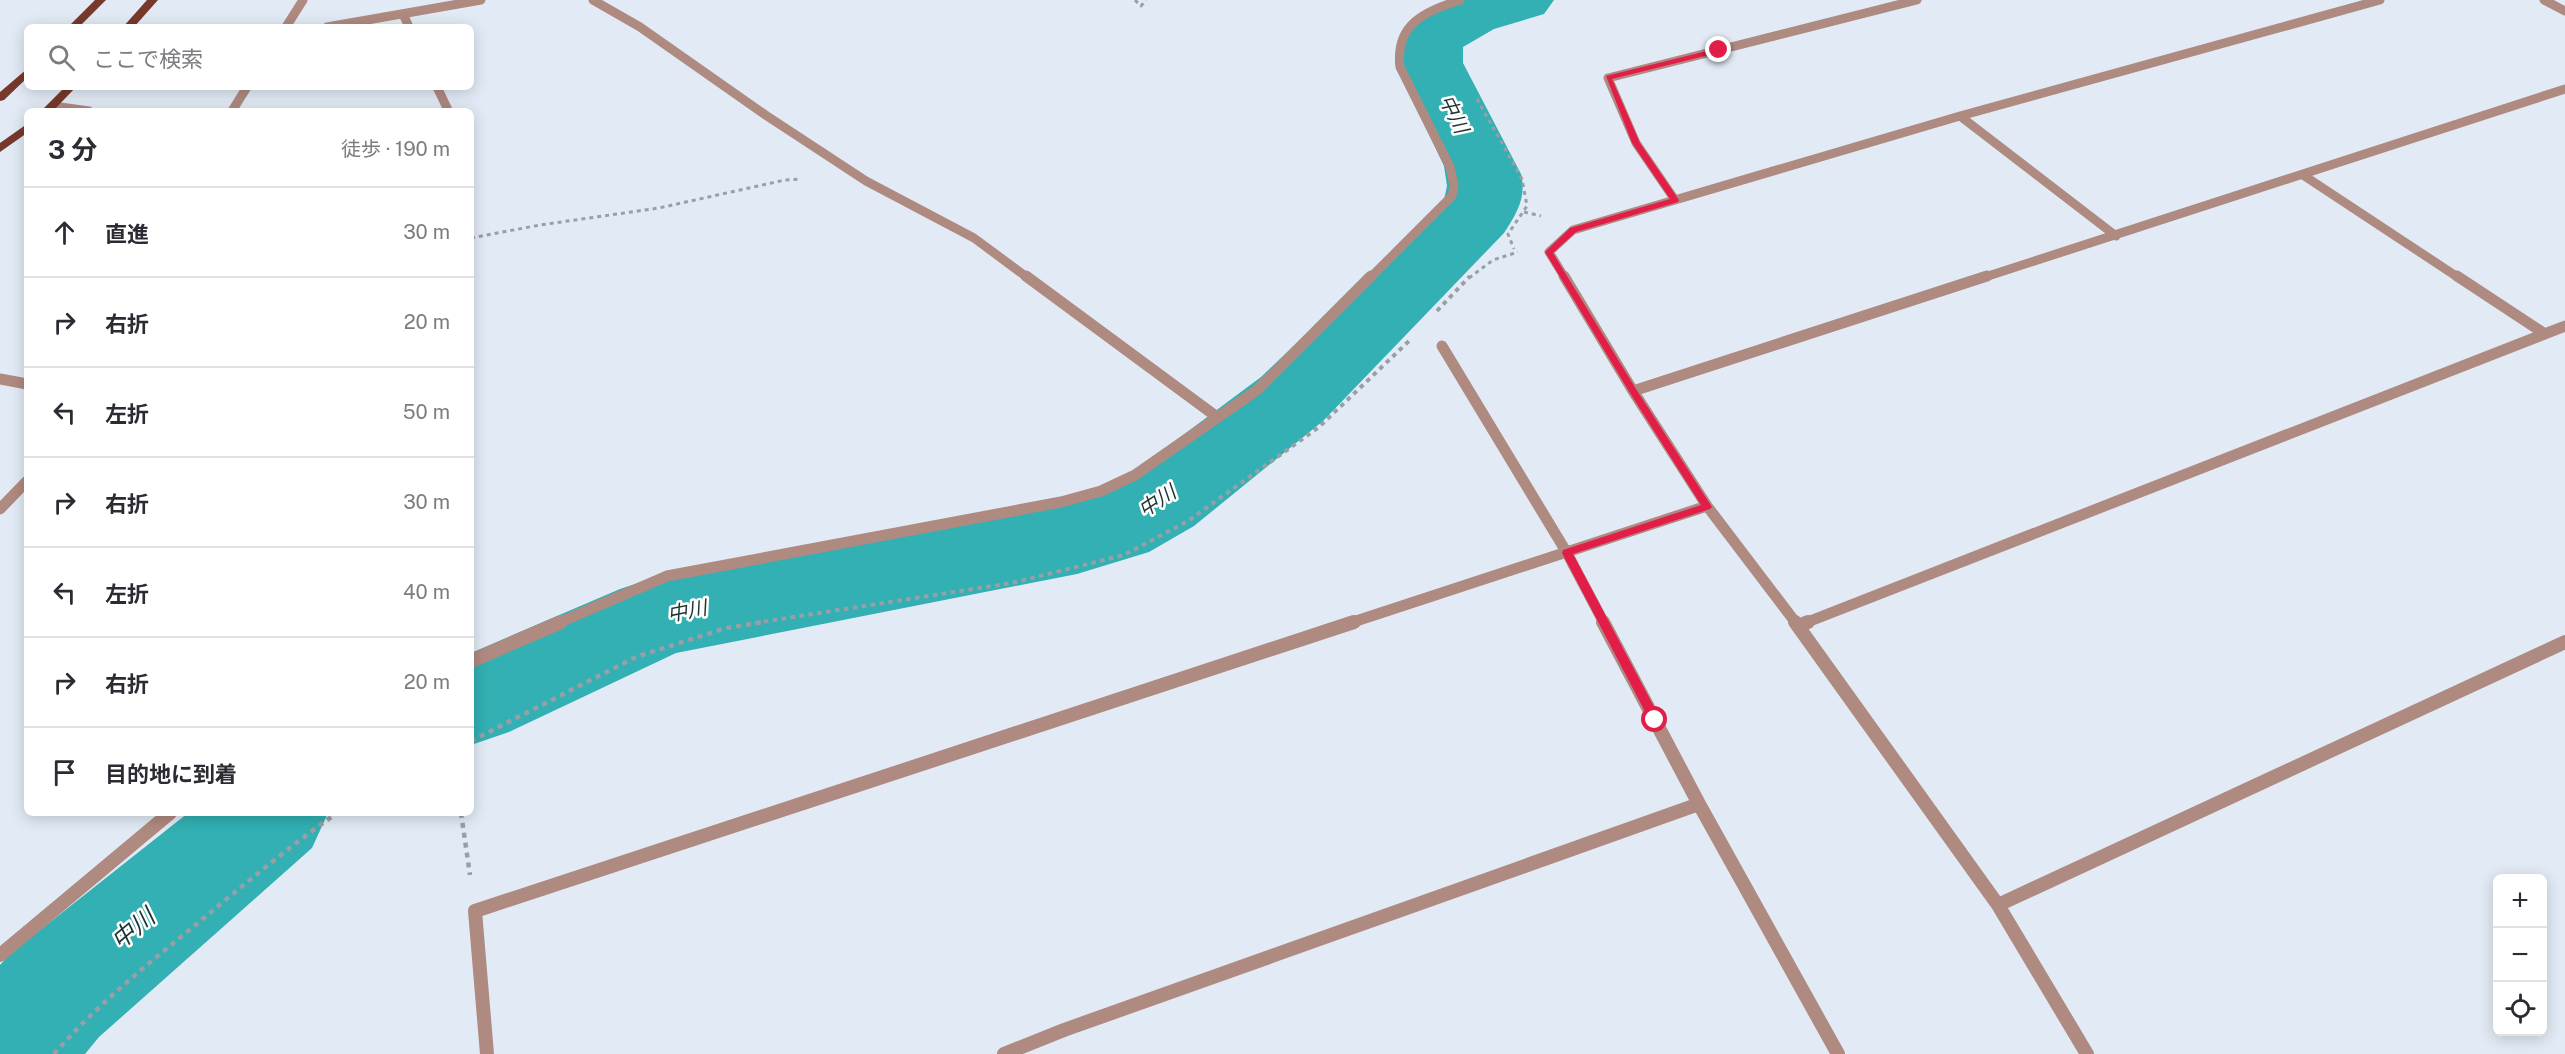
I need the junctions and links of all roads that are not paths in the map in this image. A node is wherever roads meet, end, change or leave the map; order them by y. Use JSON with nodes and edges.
{"nodes":[{"id":1,"x":101,"y":0,"type":"edge"},
{"id":2,"x":153,"y":0,"type":"edge"},
{"id":3,"x":303,"y":0,"type":"edge"},
{"id":4,"x":481,"y":0,"type":"edge"},
{"id":5,"x":593,"y":0,"type":"edge"},
{"id":6,"x":1460,"y":0,"type":"edge"},
{"id":7,"x":1917,"y":0,"type":"edge"},
{"id":8,"x":2348,"y":0,"type":"edge"},
{"id":9,"x":2380,"y":0,"type":"edge"},
{"id":10,"x":2544,"y":0,"type":"edge"},
{"id":11,"x":2358,"y":6,"type":"junction"},
{"id":12,"x":2565,"y":11,"type":"edge"},
{"id":13,"x":403,"y":14,"type":"junction"},
{"id":14,"x":76,"y":24,"type":"edge"},
{"id":15,"x":131,"y":24,"type":"edge"},
{"id":16,"x":288,"y":24,"type":"edge"},
{"id":17,"x":345,"y":24,"type":"edge"},
{"id":18,"x":408,"y":24,"type":"edge"},
{"id":19,"x":24,"y":75,"type":"edge"},
{"id":20,"x":2565,"y":89,"type":"edge"},
{"id":21,"x":68,"y":90,"type":"edge"},
{"id":22,"x":245,"y":90,"type":"edge"},
{"id":23,"x":438,"y":90,"type":"edge"},
{"id":24,"x":0,"y":97,"type":"edge"},
{"id":25,"x":51,"y":108,"type":"edge"},
{"id":26,"x":234,"y":108,"type":"edge"},
{"id":27,"x":447,"y":108,"type":"edge"},
{"id":28,"x":1960,"y":116,"type":"junction"},
{"id":29,"x":24,"y":129,"type":"edge"},
{"id":30,"x":0,"y":149,"type":"edge"},
{"id":31,"x":2303,"y":175,"type":"junction"},
{"id":32,"x":1675,"y":200,"type":"junction"},
{"id":33,"x":2116,"y":236,"type":"junction"},
{"id":34,"x":2565,"y":326,"type":"edge"},
{"id":35,"x":2545,"y":334,"type":"junction"},
{"id":36,"x":1442,"y":346,"type":"dead end"},
{"id":37,"x":0,"y":379,"type":"edge"},
{"id":38,"x":24,"y":383,"type":"edge"},
{"id":39,"x":1633,"y":391,"type":"junction"},
{"id":40,"x":1217,"y":417,"type":"junction"},
{"id":41,"x":24,"y":484,"type":"edge"},
{"id":42,"x":1707,"y":507,"type":"junction"},
{"id":43,"x":0,"y":509,"type":"edge"},
{"id":44,"x":1567,"y":553,"type":"junction"},
{"id":45,"x":1798,"y":626,"type":"junction"},
{"id":46,"x":2565,"y":642,"type":"edge"},
{"id":47,"x":474,"y":660,"type":"edge"},
{"id":48,"x":1699,"y":804,"type":"junction"},
{"id":49,"x":166,"y":816,"type":"edge"},
{"id":50,"x":1998,"y":905,"type":"junction"},
{"id":51,"x":0,"y":955,"type":"edge"},
{"id":52,"x":488,"y":1054,"type":"edge"},
{"id":53,"x":1004,"y":1054,"type":"edge"},
{"id":54,"x":1838,"y":1054,"type":"edge"},
{"id":55,"x":2087,"y":1054,"type":"edge"}],
"edges":[{"from":1,"to":14,"type":"main road"},
{"from":2,"to":15,"type":"main road"},
{"from":3,"to":16,"type":"street"},
{"from":4,"to":13,"type":"street"},
{"from":5,"to":40,"type":"street"},
{"from":6,"to":40,"type":"street"},
{"from":7,"to":32,"type":"street"},
{"from":8,"to":11,"type":"street"},
{"from":9,"to":11,"type":"street"},
{"from":10,"to":12,"type":"street"},
{"from":11,"to":28,"type":"street"},
{"from":13,"to":17,"type":"street"},
{"from":13,"to":18,"type":"street"},
{"from":19,"to":24,"type":"main road"},
{"from":20,"to":31,"type":"street"},
{"from":21,"to":25,"type":"main road"},
{"from":22,"to":26,"type":"street"},
{"from":23,"to":27,"type":"street"},
{"from":28,"to":32,"type":"street"},
{"from":28,"to":33,"type":"street"},
{"from":29,"to":30,"type":"main road"},
{"from":31,"to":33,"type":"street"},
{"from":31,"to":35,"type":"street"},
{"from":32,"to":39,"type":"street"},
{"from":33,"to":39,"type":"street"},
{"from":34,"to":35,"type":"street"},
{"from":35,"to":45,"type":"street"},
{"from":36,"to":44,"type":"street"},
{"from":37,"to":38,"type":"street"},
{"from":39,"to":42,"type":"street"},
{"from":40,"to":47,"type":"street"},
{"from":41,"to":43,"type":"street"},
{"from":42,"to":44,"type":"street"},
{"from":42,"to":45,"type":"street"},
{"from":44,"to":48,"type":"street"},
{"from":44,"to":52,"type":"street"},
{"from":45,"to":50,"type":"street"},
{"from":46,"to":50,"type":"street"},
{"from":48,"to":53,"type":"street"},
{"from":48,"to":54,"type":"street"},
{"from":49,"to":51,"type":"street"},
{"from":50,"to":55,"type":"street"}]}
